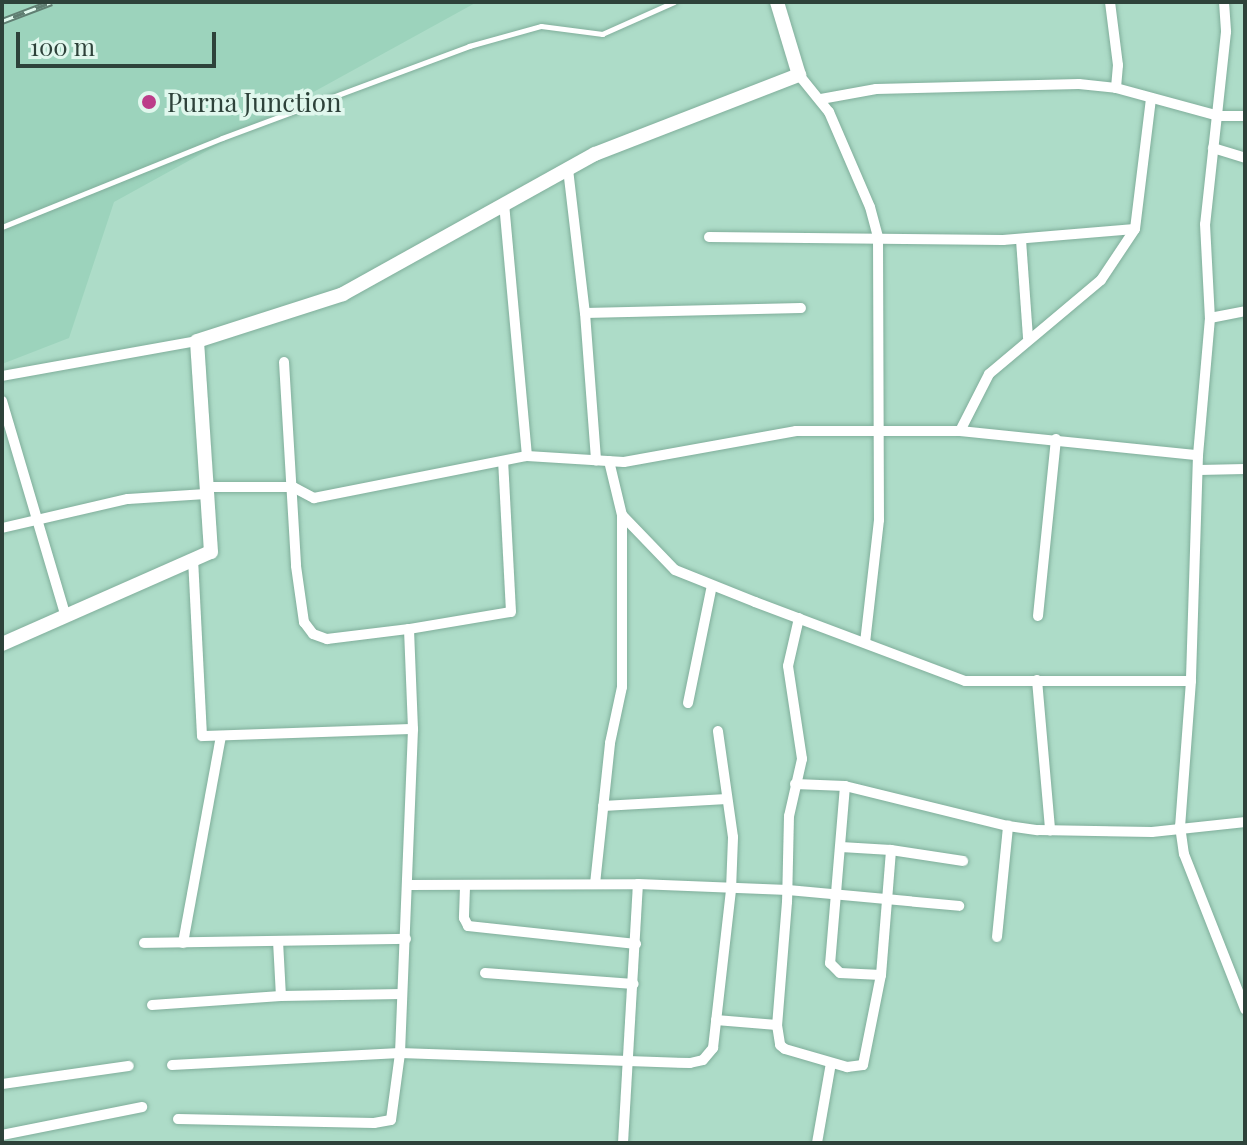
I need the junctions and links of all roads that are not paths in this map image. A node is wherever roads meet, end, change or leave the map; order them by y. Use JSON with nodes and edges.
{"nodes":[{"id":1,"x":674,"y":2,"type":"edge"},
{"id":2,"x":777,"y":2,"type":"edge"},
{"id":3,"x":1110,"y":2,"type":"edge"},
{"id":4,"x":1224,"y":2,"type":"edge"},
{"id":5,"x":799,"y":75,"type":"junction"},
{"id":6,"x":1116,"y":88,"type":"junction"},
{"id":7,"x":1151,"y":98,"type":"junction"},
{"id":8,"x":821,"y":99,"type":"junction"},
{"id":9,"x":1219,"y":116,"type":"junction"},
{"id":10,"x":1245,"y":116,"type":"edge"},
{"id":11,"x":1213,"y":148,"type":"junction"},
{"id":12,"x":1245,"y":158,"type":"edge"},
{"id":13,"x":568,"y":169,"type":"junction"},
{"id":14,"x":504,"y":205,"type":"junction"},
{"id":15,"x":2,"y":227,"type":"edge"},
{"id":16,"x":1135,"y":229,"type":"junction"},
{"id":17,"x":709,"y":237,"type":"dead end"},
{"id":18,"x":878,"y":237,"type":"junction"},
{"id":19,"x":1021,"y":240,"type":"junction"},
{"id":20,"x":801,"y":308,"type":"dead end"},
{"id":21,"x":1245,"y":311,"type":"edge"},
{"id":22,"x":585,"y":313,"type":"junction"},
{"id":23,"x":1210,"y":318,"type":"junction"},
{"id":24,"x":1028,"y":338,"type":"junction"},
{"id":25,"x":197,"y":341,"type":"junction"},
{"id":26,"x":284,"y":362,"type":"dead end"},
{"id":27,"x":2,"y":376,"type":"edge"},
{"id":28,"x":2,"y":401,"type":"edge"},
{"id":29,"x":880,"y":431,"type":"junction"},
{"id":30,"x":960,"y":431,"type":"junction"},
{"id":31,"x":1056,"y":439,"type":"junction"},
{"id":32,"x":14,"y":445,"type":"junction"},
{"id":33,"x":2,"y":449,"type":"edge"},
{"id":34,"x":1198,"y":455,"type":"junction"},
{"id":35,"x":527,"y":456,"type":"junction"},
{"id":36,"x":503,"y":461,"type":"junction"},
{"id":37,"x":596,"y":461,"type":"junction"},
{"id":38,"x":609,"y":461,"type":"junction"},
{"id":39,"x":1245,"y":469,"type":"edge"},
{"id":40,"x":1199,"y":470,"type":"junction"},
{"id":41,"x":293,"y":487,"type":"junction"},
{"id":42,"x":206,"y":491,"type":"junction"},
{"id":43,"x":622,"y":515,"type":"junction"},
{"id":44,"x":37,"y":517,"type":"junction"},
{"id":45,"x":2,"y":528,"type":"edge"},
{"id":46,"x":193,"y":560,"type":"junction"},
{"id":47,"x":712,"y":585,"type":"junction"},
{"id":48,"x":1038,"y":616,"type":"dead end"},
{"id":49,"x":66,"y":617,"type":"junction"},
{"id":50,"x":799,"y":618,"type":"junction"},
{"id":51,"x":409,"y":629,"type":"junction"},
{"id":52,"x":865,"y":642,"type":"junction"},
{"id":53,"x":2,"y":644,"type":"edge"},
{"id":54,"x":1037,"y":680,"type":"junction"},
{"id":55,"x":1191,"y":681,"type":"junction"},
{"id":56,"x":688,"y":703,"type":"dead end"},
{"id":57,"x":413,"y":729,"type":"junction"},
{"id":58,"x":718,"y":731,"type":"dead end"},
{"id":59,"x":221,"y":736,"type":"junction"},
{"id":60,"x":795,"y":784,"type":"junction"},
{"id":61,"x":845,"y":786,"type":"junction"},
{"id":62,"x":727,"y":799,"type":"junction"},
{"id":63,"x":603,"y":806,"type":"junction"},
{"id":64,"x":1245,"y":822,"type":"edge"},
{"id":65,"x":1008,"y":826,"type":"junction"},
{"id":66,"x":1180,"y":826,"type":"junction"},
{"id":67,"x":1050,"y":830,"type":"junction"},
{"id":68,"x":841,"y":847,"type":"junction"},
{"id":69,"x":891,"y":850,"type":"junction"},
{"id":70,"x":963,"y":861,"type":"dead end"},
{"id":71,"x":595,"y":884,"type":"junction"},
{"id":72,"x":638,"y":884,"type":"junction"},
{"id":73,"x":407,"y":885,"type":"junction"},
{"id":74,"x":465,"y":887,"type":"junction"},
{"id":75,"x":731,"y":890,"type":"junction"},
{"id":76,"x":788,"y":890,"type":"junction"},
{"id":77,"x":838,"y":893,"type":"junction"},
{"id":78,"x":886,"y":898,"type":"junction"},
{"id":79,"x":959,"y":906,"type":"dead end"},
{"id":80,"x":997,"y":937,"type":"dead end"},
{"id":81,"x":406,"y":939,"type":"junction"},
{"id":82,"x":278,"y":941,"type":"junction"},
{"id":83,"x":144,"y":943,"type":"dead end"},
{"id":84,"x":183,"y":943,"type":"junction"},
{"id":85,"x":636,"y":944,"type":"junction"},
{"id":86,"x":485,"y":973,"type":"dead end"},
{"id":87,"x":881,"y":975,"type":"junction"},
{"id":88,"x":634,"y":984,"type":"junction"},
{"id":89,"x":402,"y":994,"type":"junction"},
{"id":90,"x":281,"y":996,"type":"junction"},
{"id":91,"x":152,"y":1005,"type":"dead end"},
{"id":92,"x":1245,"y":1009,"type":"edge"},
{"id":93,"x":716,"y":1020,"type":"junction"},
{"id":94,"x":777,"y":1025,"type":"junction"},
{"id":95,"x":400,"y":1053,"type":"junction"},
{"id":96,"x":630,"y":1061,"type":"junction"},
{"id":97,"x":831,"y":1063,"type":"junction"},
{"id":98,"x":172,"y":1065,"type":"dead end"},
{"id":99,"x":129,"y":1066,"type":"dead end"},
{"id":100,"x":2,"y":1084,"type":"edge"},
{"id":101,"x":142,"y":1107,"type":"dead end"},
{"id":102,"x":178,"y":1119,"type":"dead end"},
{"id":103,"x":2,"y":1135,"type":"edge"},
{"id":104,"x":623,"y":1143,"type":"edge"},
{"id":105,"x":817,"y":1143,"type":"edge"}],
"edges":[{"from":1,"to":15,"type":"lane"},
{"from":2,"to":5,"type":"main road"},
{"from":3,"to":6,"type":"street"},
{"from":4,"to":9,"type":"street"},
{"from":5,"to":8,"type":"street"},
{"from":5,"to":13,"type":"main road"},
{"from":6,"to":7,"type":"street"},
{"from":6,"to":8,"type":"street"},
{"from":7,"to":9,"type":"street"},
{"from":7,"to":16,"type":"street"},
{"from":8,"to":18,"type":"street"},
{"from":9,"to":10,"type":"street"},
{"from":9,"to":11,"type":"street"},
{"from":11,"to":12,"type":"street"},
{"from":11,"to":23,"type":"street"},
{"from":13,"to":14,"type":"main road"},
{"from":13,"to":22,"type":"street"},
{"from":14,"to":25,"type":"main road"},
{"from":14,"to":35,"type":"street"},
{"from":16,"to":19,"type":"street"},
{"from":16,"to":24,"type":"street"},
{"from":17,"to":18,"type":"street"},
{"from":18,"to":19,"type":"street"},
{"from":18,"to":29,"type":"street"},
{"from":19,"to":24,"type":"street"},
{"from":20,"to":22,"type":"street"},
{"from":21,"to":23,"type":"street"},
{"from":22,"to":37,"type":"street"},
{"from":23,"to":34,"type":"street"},
{"from":24,"to":30,"type":"street"},
{"from":25,"to":27,"type":"street"},
{"from":25,"to":42,"type":"main road"},
{"from":26,"to":41,"type":"street"},
{"from":28,"to":32,"type":"street"},
{"from":29,"to":30,"type":"street"},
{"from":29,"to":38,"type":"street"},
{"from":29,"to":52,"type":"street"},
{"from":30,"to":31,"type":"street"},
{"from":31,"to":34,"type":"street"},
{"from":31,"to":48,"type":"street"},
{"from":32,"to":33,"type":"street"},
{"from":32,"to":44,"type":"street"},
{"from":34,"to":40,"type":"street"},
{"from":35,"to":36,"type":"street"},
{"from":35,"to":37,"type":"street"},
{"from":36,"to":41,"type":"street"},
{"from":36,"to":51,"type":"street"},
{"from":37,"to":38,"type":"street"},
{"from":38,"to":43,"type":"street"},
{"from":39,"to":40,"type":"street"},
{"from":40,"to":55,"type":"street"},
{"from":41,"to":42,"type":"street"},
{"from":41,"to":51,"type":"street"},
{"from":42,"to":44,"type":"street"},
{"from":42,"to":46,"type":"main road"},
{"from":43,"to":47,"type":"street"},
{"from":43,"to":63,"type":"street"},
{"from":44,"to":45,"type":"street"},
{"from":44,"to":49,"type":"street"},
{"from":46,"to":49,"type":"main road"},
{"from":46,"to":59,"type":"street"},
{"from":47,"to":50,"type":"street"},
{"from":47,"to":56,"type":"street"},
{"from":49,"to":53,"type":"main road"},
{"from":50,"to":52,"type":"street"},
{"from":50,"to":60,"type":"street"},
{"from":51,"to":57,"type":"street"},
{"from":52,"to":54,"type":"street"},
{"from":54,"to":55,"type":"street"},
{"from":54,"to":67,"type":"street"},
{"from":55,"to":66,"type":"street"},
{"from":57,"to":59,"type":"street"},
{"from":57,"to":73,"type":"street"},
{"from":58,"to":62,"type":"street"},
{"from":59,"to":84,"type":"street"},
{"from":60,"to":61,"type":"street"},
{"from":60,"to":76,"type":"street"},
{"from":61,"to":65,"type":"street"},
{"from":61,"to":68,"type":"street"},
{"from":62,"to":63,"type":"street"},
{"from":62,"to":75,"type":"street"},
{"from":63,"to":71,"type":"street"},
{"from":64,"to":66,"type":"street"},
{"from":65,"to":67,"type":"street"},
{"from":65,"to":80,"type":"street"},
{"from":66,"to":67,"type":"street"},
{"from":66,"to":92,"type":"street"},
{"from":68,"to":69,"type":"street"},
{"from":68,"to":77,"type":"street"},
{"from":69,"to":70,"type":"street"},
{"from":69,"to":78,"type":"street"},
{"from":71,"to":72,"type":"street"},
{"from":71,"to":74,"type":"street"},
{"from":72,"to":75,"type":"street"},
{"from":72,"to":85,"type":"street"},
{"from":73,"to":74,"type":"street"},
{"from":73,"to":81,"type":"street"},
{"from":74,"to":85,"type":"street"},
{"from":75,"to":76,"type":"street"},
{"from":75,"to":93,"type":"street"},
{"from":76,"to":77,"type":"street"},
{"from":76,"to":94,"type":"street"},
{"from":77,"to":78,"type":"street"},
{"from":77,"to":87,"type":"street"},
{"from":78,"to":79,"type":"street"},
{"from":78,"to":87,"type":"street"},
{"from":81,"to":82,"type":"street"},
{"from":81,"to":89,"type":"street"},
{"from":82,"to":84,"type":"street"},
{"from":82,"to":90,"type":"street"},
{"from":83,"to":84,"type":"street"},
{"from":85,"to":88,"type":"street"},
{"from":86,"to":88,"type":"street"},
{"from":87,"to":97,"type":"street"},
{"from":88,"to":96,"type":"street"},
{"from":89,"to":90,"type":"street"},
{"from":89,"to":95,"type":"street"},
{"from":90,"to":91,"type":"street"},
{"from":93,"to":94,"type":"street"},
{"from":93,"to":96,"type":"street"},
{"from":94,"to":97,"type":"street"},
{"from":95,"to":96,"type":"street"},
{"from":95,"to":98,"type":"street"},
{"from":95,"to":102,"type":"street"},
{"from":96,"to":104,"type":"street"},
{"from":97,"to":105,"type":"street"},
{"from":99,"to":100,"type":"street"},
{"from":101,"to":103,"type":"street"}]}
